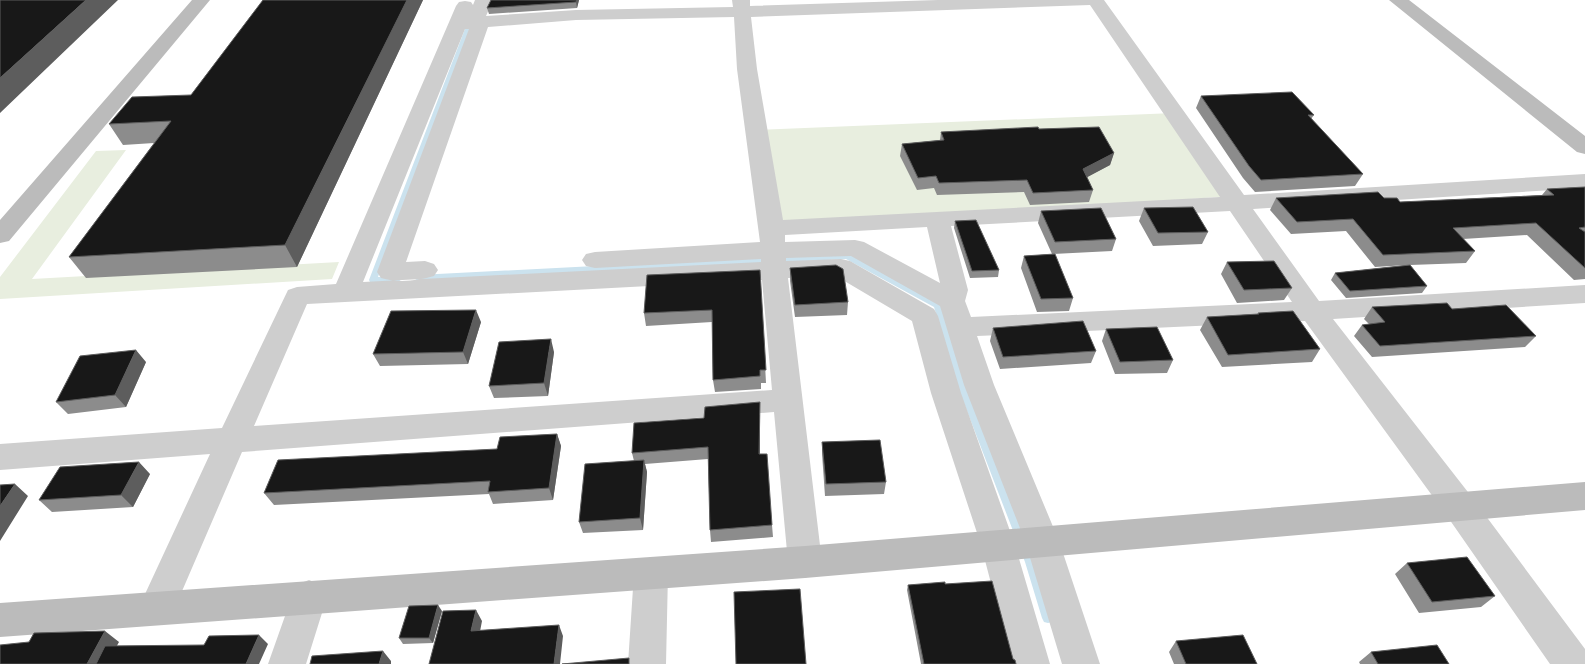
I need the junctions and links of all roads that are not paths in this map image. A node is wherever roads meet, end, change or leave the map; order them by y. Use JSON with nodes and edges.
{"nodes":[{"id":1,"x":201,"y":0,"type":"edge"},
{"id":2,"x":467,"y":0,"type":"edge"},
{"id":3,"x":1089,"y":0,"type":"edge"},
{"id":4,"x":1095,"y":0,"type":"edge"},
{"id":5,"x":1398,"y":0,"type":"edge"},
{"id":6,"x":741,"y":6,"type":"edge"},
{"id":7,"x":474,"y":15,"type":"edge"},
{"id":8,"x":1585,"y":147,"type":"edge"},
{"id":9,"x":1585,"y":181,"type":"edge"},
{"id":10,"x":1237,"y":203,"type":"junction"},
{"id":11,"x":937,"y":219,"type":"junction"},
{"id":12,"x":0,"y":235,"type":"edge"},
{"id":13,"x":773,"y":250,"type":"junction"},
{"id":14,"x":346,"y":292,"type":"junction"},
{"id":15,"x":1585,"y":294,"type":"edge"},
{"id":16,"x":1312,"y":311,"type":"junction"},
{"id":17,"x":956,"y":314,"type":"junction"},
{"id":18,"x":787,"y":400,"type":"junction"},
{"id":19,"x":232,"y":439,"type":"junction"},
{"id":20,"x":0,"y":457,"type":"edge"},
{"id":21,"x":1585,"y":496,"type":"edge"},
{"id":22,"x":1459,"y":506,"type":"junction"},
{"id":23,"x":1042,"y":541,"type":"junction"},
{"id":24,"x":998,"y":545,"type":"junction"},
{"id":25,"x":805,"y":562,"type":"junction"},
{"id":26,"x":651,"y":573,"type":"junction"},
{"id":27,"x":309,"y":597,"type":"junction"},
{"id":28,"x":157,"y":607,"type":"junction"},
{"id":29,"x":0,"y":620,"type":"edge"},
{"id":30,"x":287,"y":664,"type":"edge"},
{"id":31,"x":647,"y":664,"type":"edge"},
{"id":32,"x":1031,"y":664,"type":"edge"},
{"id":33,"x":1081,"y":664,"type":"edge"},
{"id":34,"x":1573,"y":664,"type":"edge"}],
"edges":[{"from":1,"to":12,"type":"street"},
{"from":2,"to":7,"type":"street"},
{"from":3,"to":6,"type":"street"},
{"from":4,"to":10,"type":"street"},
{"from":5,"to":8,"type":"street"},
{"from":6,"to":7,"type":"street"},
{"from":6,"to":13,"type":"street"},
{"from":7,"to":13,"type":"street"},
{"from":7,"to":14,"type":"street"},
{"from":9,"to":10,"type":"street"},
{"from":10,"to":11,"type":"street"},
{"from":10,"to":16,"type":"street"},
{"from":11,"to":13,"type":"street"},
{"from":11,"to":17,"type":"street"},
{"from":13,"to":14,"type":"street"},
{"from":13,"to":17,"type":"street"},
{"from":13,"to":18,"type":"street"},
{"from":13,"to":24,"type":"street"},
{"from":14,"to":19,"type":"street"},
{"from":15,"to":16,"type":"street"},
{"from":16,"to":17,"type":"street"},
{"from":16,"to":22,"type":"street"},
{"from":17,"to":23,"type":"street"},
{"from":18,"to":19,"type":"street"},
{"from":18,"to":25,"type":"street"},
{"from":19,"to":20,"type":"street"},
{"from":19,"to":28,"type":"street"},
{"from":21,"to":22,"type":"street"},
{"from":22,"to":23,"type":"street"},
{"from":22,"to":34,"type":"street"},
{"from":23,"to":24,"type":"street"},
{"from":23,"to":33,"type":"street"},
{"from":24,"to":25,"type":"street"},
{"from":24,"to":32,"type":"street"},
{"from":25,"to":26,"type":"street"},
{"from":26,"to":27,"type":"street"},
{"from":26,"to":31,"type":"street"},
{"from":27,"to":28,"type":"street"},
{"from":27,"to":30,"type":"street"},
{"from":28,"to":29,"type":"street"}]}
